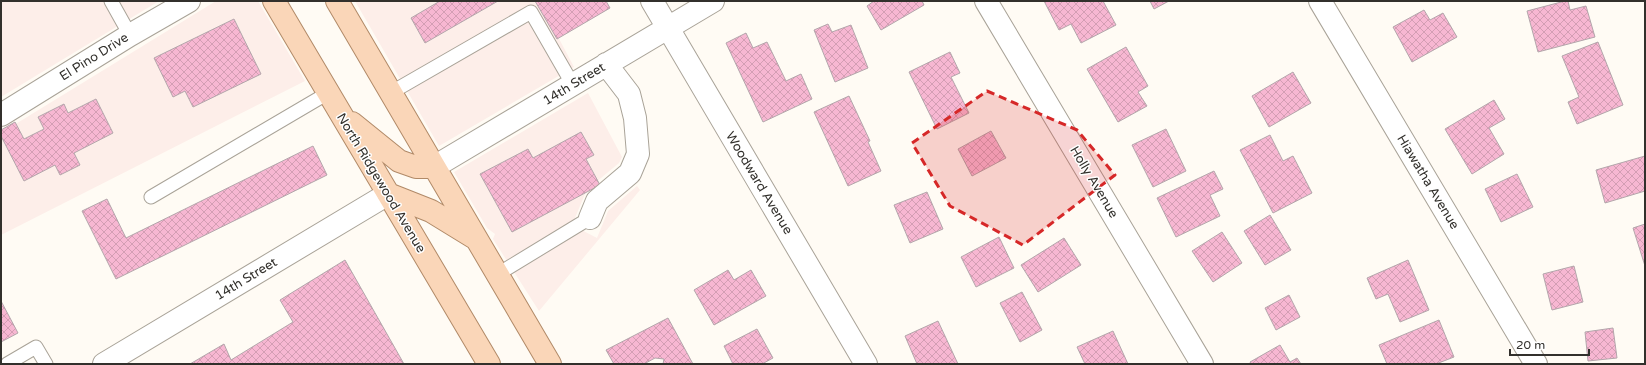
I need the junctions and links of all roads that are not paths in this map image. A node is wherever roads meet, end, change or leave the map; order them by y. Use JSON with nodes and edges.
{"nodes":[{"id":1,"x":111,"y":1,"type":"edge"},
{"id":2,"x":189,"y":1,"type":"edge"},
{"id":3,"x":274,"y":1,"type":"edge"},
{"id":4,"x":337,"y":1,"type":"edge"},
{"id":5,"x":652,"y":1,"type":"edge"},
{"id":6,"x":713,"y":1,"type":"edge"},
{"id":7,"x":986,"y":1,"type":"edge"},
{"id":8,"x":1320,"y":1,"type":"edge"},
{"id":9,"x":668,"y":28,"type":"junction"},
{"id":10,"x":130,"y":35,"type":"junction"},
{"id":11,"x":606,"y":64,"type":"junction"},
{"id":12,"x":573,"y":85,"type":"junction"},
{"id":13,"x":392,"y":92,"type":"junction"},
{"id":14,"x":328,"y":93,"type":"junction"},
{"id":15,"x":1,"y":115,"type":"edge"},
{"id":16,"x":341,"y":115,"type":"junction"},
{"id":17,"x":434,"y":166,"type":"junction"},
{"id":18,"x":388,"y":194,"type":"junction"},
{"id":19,"x":151,"y":197,"type":"dead end"},
{"id":20,"x":590,"y":218,"type":"joint"},
{"id":21,"x":477,"y":240,"type":"junction"},
{"id":22,"x":498,"y":274,"type":"junction"},
{"id":23,"x":7,"y":364,"type":"edge"},
{"id":24,"x":46,"y":364,"type":"edge"},
{"id":25,"x":104,"y":364,"type":"edge"},
{"id":26,"x":489,"y":364,"type":"edge"},
{"id":27,"x":550,"y":364,"type":"edge"},
{"id":28,"x":866,"y":364,"type":"edge"},
{"id":29,"x":1202,"y":364,"type":"edge"},
{"id":30,"x":1536,"y":364,"type":"edge"}],
"edges":[{"from":1,"to":10,"type":"lane"},
{"from":2,"to":10,"type":"street","name":"El Pino Drive"},
{"from":3,"to":14,"type":"main road","name":"North Ridgewood Avenue"},
{"from":4,"to":13,"type":"main road"},
{"from":5,"to":9,"type":"street","name":"Woodward Avenue"},
{"from":6,"to":9,"type":"street","name":"14th Street"},
{"from":7,"to":29,"type":"street","name":"Holly Avenue"},
{"from":8,"to":30,"type":"street","name":"Hiawatha Avenue"},
{"from":9,"to":11,"type":"street","name":"14th Street"},
{"from":9,"to":28,"type":"street","name":"Woodward Avenue"},
{"from":10,"to":15,"type":"street","name":"El Pino Drive"},
{"from":11,"to":12,"type":"street","name":"14th Street"},
{"from":11,"to":20,"type":"street"},
{"from":12,"to":13,"type":"lane"},
{"from":12,"to":17,"type":"street","name":"14th Street"},
{"from":13,"to":17,"type":"main road"},
{"from":14,"to":16,"type":"main road","name":"North Ridgewood Avenue"},
{"from":14,"to":19,"type":"lane"},
{"from":16,"to":17,"type":"main road"},
{"from":16,"to":18,"type":"main road","name":"North Ridgewood Avenue"},
{"from":17,"to":21,"type":"main road"},
{"from":18,"to":21,"type":"main road"},
{"from":18,"to":25,"type":"street","name":"14th Street"},
{"from":18,"to":26,"type":"main road","name":"North Ridgewood Avenue"},
{"from":20,"to":22,"type":"lane"},
{"from":21,"to":22,"type":"main road"},
{"from":22,"to":27,"type":"main road"},
{"from":23,"to":24,"type":"lane"}]}
